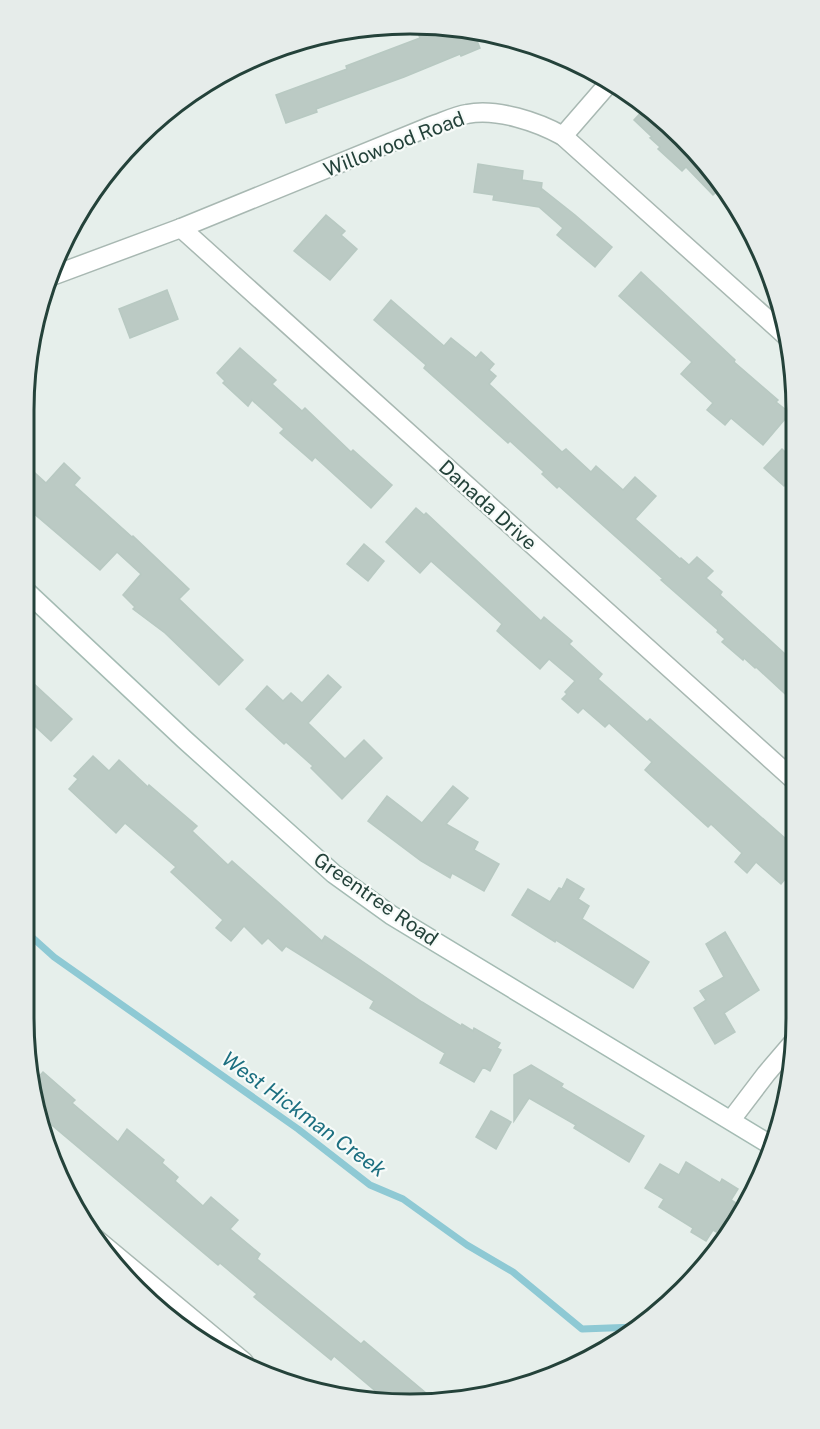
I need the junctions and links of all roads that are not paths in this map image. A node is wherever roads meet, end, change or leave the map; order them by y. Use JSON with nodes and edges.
{"nodes":[{"id":1,"x":604,"y":88,"type":"edge"},
{"id":2,"x":563,"y":136,"type":"junction"},
{"id":3,"x":181,"y":228,"type":"junction"},
{"id":4,"x":60,"y":273,"type":"edge"},
{"id":5,"x":776,"y":327,"type":"edge"},
{"id":6,"x":34,"y":598,"type":"edge"},
{"id":7,"x":786,"y":774,"type":"edge"},
{"id":8,"x":784,"y":1053,"type":"edge"},
{"id":9,"x":731,"y":1120,"type":"junction"},
{"id":10,"x":765,"y":1142,"type":"edge"},
{"id":11,"x":124,"y":1262,"type":"edge"},
{"id":12,"x":223,"y":1345,"type":"edge"}],
"edges":[{"from":1,"to":2,"type":"street"},
{"from":2,"to":3,"type":"street","name":"Willowood Road"},
{"from":2,"to":5,"type":"street","name":"Willowood Road"},
{"from":3,"to":4,"type":"street","name":"Willowood Road"},
{"from":3,"to":7,"type":"street","name":"Danada Drive"},
{"from":6,"to":9,"type":"street","name":"Greentree Road"},
{"from":8,"to":9,"type":"street"},
{"from":9,"to":10,"type":"street","name":"Greentree Road"},
{"from":11,"to":12,"type":"street"}]}
